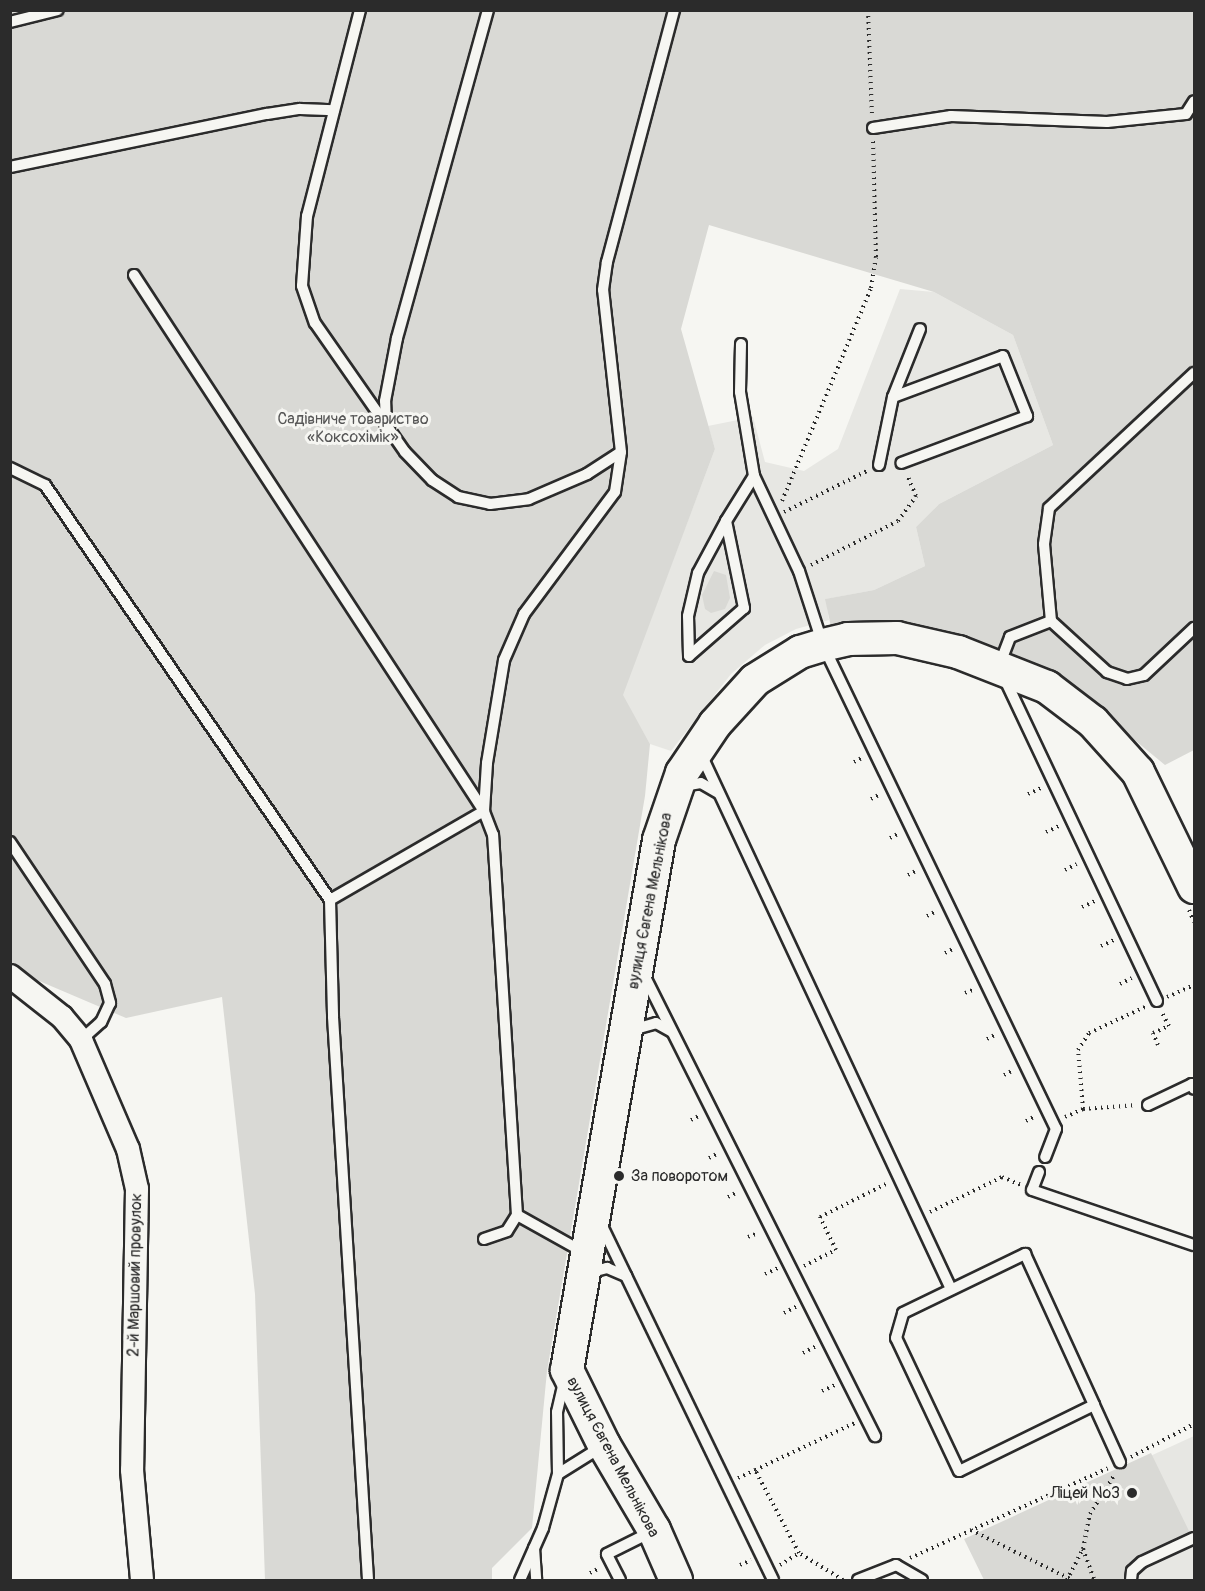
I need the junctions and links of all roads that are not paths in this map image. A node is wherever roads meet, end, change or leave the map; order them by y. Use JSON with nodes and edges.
{"nodes":[{"id":1,"x":58,"y":10,"type":"edge"},
{"id":2,"x":360,"y":10,"type":"edge"},
{"id":3,"x":488,"y":10,"type":"edge"},
{"id":4,"x":674,"y":10,"type":"edge"},
{"id":5,"x":10,"y":22,"type":"edge"},
{"id":6,"x":1194,"y":101,"type":"edge"},
{"id":7,"x":334,"y":110,"type":"junction"},
{"id":8,"x":1190,"y":117,"type":"edge"},
{"id":9,"x":873,"y":128,"type":"road end"},
{"id":10,"x":10,"y":168,"type":"edge"},
{"id":11,"x":134,"y":275,"type":"dead end"},
{"id":12,"x":920,"y":329,"type":"dead end"},
{"id":13,"x":741,"y":344,"type":"dead end"},
{"id":14,"x":1194,"y":373,"type":"edge"},
{"id":15,"x":893,"y":397,"type":"junction"},
{"id":16,"x":386,"y":426,"type":"junction"},
{"id":17,"x":621,"y":452,"type":"junction"},
{"id":18,"x":902,"y":463,"type":"road end"},
{"id":19,"x":879,"y":465,"type":"road end"},
{"id":20,"x":10,"y":468,"type":"edge"},
{"id":21,"x":754,"y":476,"type":"junction"},
{"id":22,"x":726,"y":521,"type":"junction"},
{"id":23,"x":1050,"y":621,"type":"junction"},
{"id":24,"x":1194,"y":628,"type":"edge"},
{"id":25,"x":823,"y":645,"type":"junction"},
{"id":26,"x":999,"y":666,"type":"junction"},
{"id":27,"x":697,"y":747,"type":"junction"},
{"id":28,"x":673,"y":794,"type":"junction"},
{"id":29,"x":720,"y":794,"type":"junction"},
{"id":30,"x":484,"y":811,"type":"junction"},
{"id":31,"x":10,"y":842,"type":"edge"},
{"id":32,"x":1189,"y":894,"type":"edge"},
{"id":33,"x":330,"y":900,"type":"junction"},
{"id":34,"x":637,"y":961,"type":"junction"},
{"id":35,"x":10,"y":976,"type":"edge"},
{"id":36,"x":1157,"y":1001,"type":"road end"},
{"id":37,"x":673,"y":1033,"type":"junction"},
{"id":38,"x":81,"y":1040,"type":"junction"},
{"id":39,"x":622,"y":1041,"type":"junction"},
{"id":40,"x":1194,"y":1089,"type":"edge"},
{"id":41,"x":1148,"y":1105,"type":"road end"},
{"id":42,"x":1046,"y":1156,"type":"dead end"},
{"id":43,"x":1039,"y":1172,"type":"dead end"},
{"id":44,"x":595,"y":1212,"type":"junction"},
{"id":45,"x":517,"y":1215,"type":"junction"},
{"id":46,"x":484,"y":1239,"type":"dead end"},
{"id":47,"x":1194,"y":1245,"type":"edge"},
{"id":48,"x":585,"y":1268,"type":"junction"},
{"id":49,"x":626,"y":1276,"type":"junction"},
{"id":50,"x":951,"y":1289,"type":"junction"},
{"id":51,"x":567,"y":1370,"type":"junction"},
{"id":52,"x":1094,"y":1405,"type":"junction"},
{"id":53,"x":875,"y":1436,"type":"dead end"},
{"id":54,"x":604,"y":1445,"type":"junction"},
{"id":55,"x":1124,"y":1461,"type":"road end"},
{"id":56,"x":558,"y":1474,"type":"junction"},
{"id":57,"x":654,"y":1530,"type":"junction"},
{"id":58,"x":1194,"y":1538,"type":"edge"},
{"id":59,"x":534,"y":1547,"type":"junction"},
{"id":60,"x":771,"y":1576,"type":"edge"},
{"id":61,"x":142,"y":1581,"type":"edge"},
{"id":62,"x":368,"y":1581,"type":"edge"},
{"id":63,"x":520,"y":1581,"type":"edge"},
{"id":64,"x":536,"y":1581,"type":"edge"},
{"id":65,"x":620,"y":1581,"type":"edge"},
{"id":66,"x":676,"y":1581,"type":"edge"},
{"id":67,"x":858,"y":1581,"type":"edge"},
{"id":68,"x":922,"y":1581,"type":"edge"},
{"id":69,"x":1131,"y":1581,"type":"edge"}],
"edges":[{"from":1,"to":5,"type":"lane"},
{"from":2,"to":7,"type":"lane"},
{"from":3,"to":16,"type":"lane"},
{"from":4,"to":17,"type":"lane"},
{"from":6,"to":8,"type":"lane"},
{"from":7,"to":10,"type":"lane"},
{"from":7,"to":16,"type":"lane"},
{"from":8,"to":9,"type":"lane"},
{"from":11,"to":30,"type":"lane"},
{"from":12,"to":15,"type":"lane"},
{"from":13,"to":21,"type":"lane"},
{"from":14,"to":23,"type":"lane"},
{"from":15,"to":18,"type":"lane"},
{"from":15,"to":19,"type":"lane"},
{"from":16,"to":17,"type":"lane"},
{"from":17,"to":30,"type":"lane"},
{"from":20,"to":33,"type":"lane"},
{"from":21,"to":22,"type":"lane"},
{"from":21,"to":25,"type":"lane"},
{"from":22,"to":22,"type":"lane"},
{"from":23,"to":24,"type":"lane"},
{"from":23,"to":26,"type":"lane"},
{"from":25,"to":26,"type":"street","name":"вулиця Євгена Мельнікова"},
{"from":25,"to":27,"type":"street","name":"вулиця Євгена Мельнікова"},
{"from":25,"to":42,"type":"lane"},
{"from":26,"to":32,"type":"street","name":"вулиця Євгена Мельнікова"},
{"from":26,"to":36,"type":"lane"},
{"from":27,"to":28,"type":"street","name":"вулиця Євгена Мельнікова"},
{"from":27,"to":29,"type":"lane"},
{"from":28,"to":29,"type":"lane"},
{"from":28,"to":34,"type":"street","name":"вулиця Євгена Мельнікова"},
{"from":29,"to":50,"type":"lane"},
{"from":30,"to":33,"type":"lane"},
{"from":30,"to":45,"type":"lane"},
{"from":31,"to":38,"type":"lane"},
{"from":33,"to":62,"type":"lane"},
{"from":34,"to":37,"type":"lane"},
{"from":34,"to":39,"type":"street","name":"вулиця Євгена Мельнікова"},
{"from":35,"to":38,"type":"street","name":"2-й Маршовий провулок"},
{"from":37,"to":39,"type":"lane"},
{"from":37,"to":53,"type":"lane"},
{"from":38,"to":61,"type":"street","name":"2-й Маршовий провулок"},
{"from":39,"to":44,"type":"street","name":"вулиця Євгена Мельнікова"},
{"from":40,"to":41,"type":"lane"},
{"from":43,"to":47,"type":"lane"},
{"from":44,"to":48,"type":"street","name":"вулиця Євгена Мельнікова"},
{"from":44,"to":49,"type":"lane"},
{"from":45,"to":46,"type":"lane"},
{"from":45,"to":48,"type":"lane"},
{"from":48,"to":49,"type":"lane"},
{"from":48,"to":51,"type":"street","name":"вулиця Євгена Мельнікова"},
{"from":49,"to":60,"type":"lane"},
{"from":50,"to":52,"type":"lane"},
{"from":50,"to":52,"type":"lane"},
{"from":51,"to":54,"type":"street","name":"вулиця Євгена Мельнікова"},
{"from":51,"to":56,"type":"lane"},
{"from":52,"to":55,"type":"lane"},
{"from":54,"to":56,"type":"lane"},
{"from":54,"to":57,"type":"street","name":"вулиця Євгена Мельнікова"},
{"from":56,"to":59,"type":"lane"},
{"from":57,"to":65,"type":"lane"},
{"from":57,"to":66,"type":"street","name":"вулиця Євгена Мельнікова"},
{"from":58,"to":69,"type":"lane"},
{"from":59,"to":63,"type":"lane"},
{"from":59,"to":64,"type":"lane"},
{"from":67,"to":68,"type":"lane"}]}
